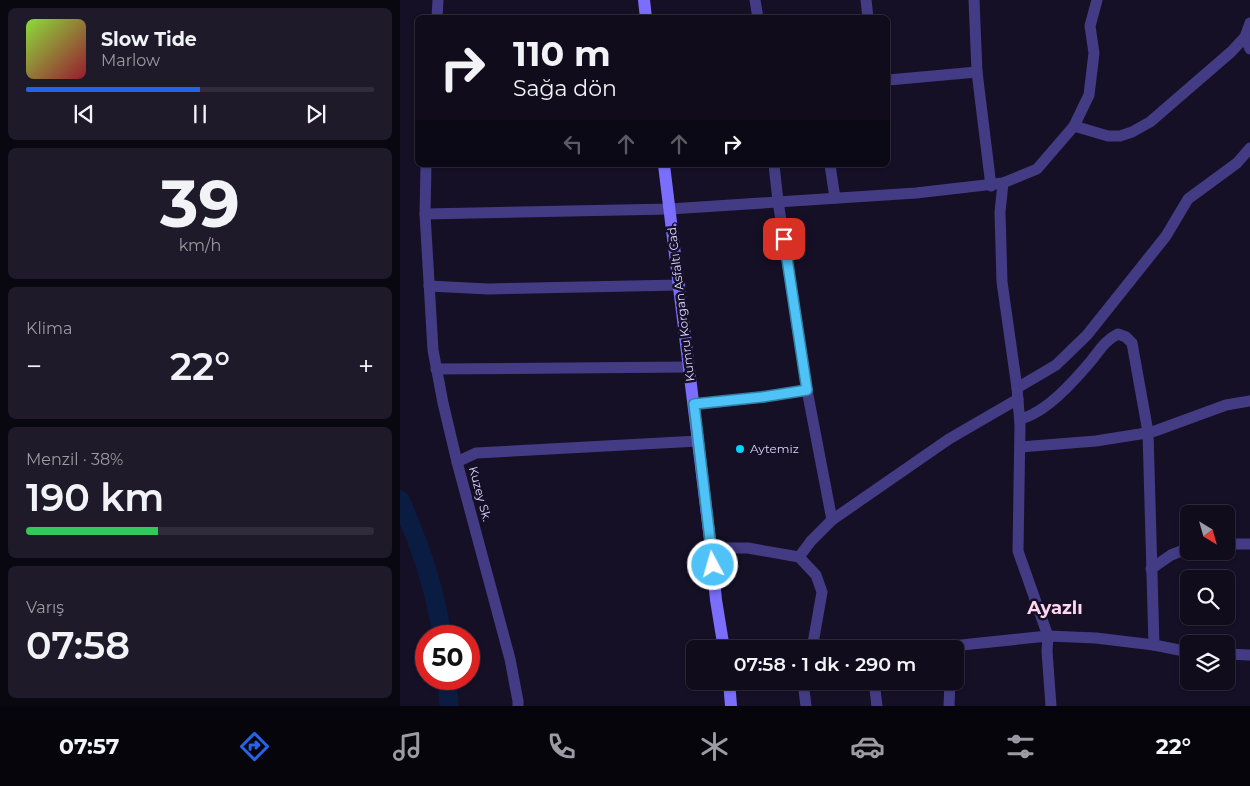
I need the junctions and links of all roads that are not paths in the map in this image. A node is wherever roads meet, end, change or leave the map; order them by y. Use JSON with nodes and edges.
{"nodes":[{"id":1,"x":438,"y":0,"type":"edge"},
{"id":2,"x":644,"y":0,"type":"edge"},
{"id":3,"x":756,"y":0,"type":"edge"},
{"id":4,"x":866,"y":0,"type":"edge"},
{"id":5,"x":974,"y":0,"type":"edge"},
{"id":6,"x":1097,"y":0,"type":"edge"},
{"id":7,"x":437,"y":15,"type":"edge"},
{"id":8,"x":646,"y":15,"type":"edge"},
{"id":9,"x":758,"y":15,"type":"edge"},
{"id":10,"x":868,"y":15,"type":"edge"},
{"id":11,"x":1250,"y":23,"type":"edge"},
{"id":12,"x":1245,"y":37,"type":"junction"},
{"id":13,"x":1250,"y":50,"type":"edge"},
{"id":14,"x":977,"y":72,"type":"junction"},
{"id":15,"x":890,"y":80,"type":"edge"},
{"id":16,"x":1074,"y":126,"type":"junction"},
{"id":17,"x":1250,"y":148,"type":"edge"},
{"id":18,"x":426,"y":167,"type":"edge"},
{"id":19,"x":664,"y":167,"type":"edge"},
{"id":20,"x":774,"y":167,"type":"edge"},
{"id":21,"x":830,"y":167,"type":"edge"},
{"id":22,"x":997,"y":184,"type":"junction"},
{"id":23,"x":835,"y":198,"type":"junction"},
{"id":24,"x":778,"y":202,"type":"junction"},
{"id":25,"x":670,"y":209,"type":"junction"},
{"id":26,"x":425,"y":214,"type":"junction"},
{"id":27,"x":680,"y":285,"type":"junction"},
{"id":28,"x":429,"y":286,"type":"junction"},
{"id":29,"x":689,"y":367,"type":"junction"},
{"id":30,"x":436,"y":369,"type":"junction"},
{"id":31,"x":807,"y":390,"type":"junction"},
{"id":32,"x":1018,"y":393,"type":"junction"},
{"id":33,"x":1250,"y":401,"type":"edge"},
{"id":34,"x":694,"y":404,"type":"junction"},
{"id":35,"x":1020,"y":418,"type":"junction"},
{"id":36,"x":1148,"y":432,"type":"junction"},
{"id":37,"x":698,"y":441,"type":"junction"},
{"id":38,"x":1020,"y":447,"type":"junction"},
{"id":39,"x":457,"y":462,"type":"junction"},
{"id":40,"x":832,"y":520,"type":"junction"},
{"id":41,"x":1235,"y":544,"type":"edge"},
{"id":42,"x":1250,"y":544,"type":"edge"},
{"id":43,"x":711,"y":548,"type":"junction"},
{"id":44,"x":1180,"y":551,"type":"edge"},
{"id":45,"x":799,"y":557,"type":"junction"},
{"id":46,"x":1152,"y":569,"type":"junction"},
{"id":47,"x":1048,"y":636,"type":"junction"},
{"id":48,"x":723,"y":640,"type":"edge"},
{"id":49,"x":814,"y":640,"type":"edge"},
{"id":50,"x":964,"y":645,"type":"edge"},
{"id":51,"x":1154,"y":645,"type":"junction"},
{"id":52,"x":1180,"y":650,"type":"edge"},
{"id":53,"x":1235,"y":654,"type":"edge"},
{"id":54,"x":1250,"y":655,"type":"edge"},
{"id":55,"x":730,"y":690,"type":"edge"},
{"id":56,"x":804,"y":690,"type":"edge"},
{"id":57,"x":875,"y":690,"type":"edge"},
{"id":58,"x":950,"y":690,"type":"edge"},
{"id":59,"x":518,"y":706,"type":"edge"},
{"id":60,"x":731,"y":706,"type":"edge"},
{"id":61,"x":806,"y":706,"type":"edge"},
{"id":62,"x":877,"y":706,"type":"edge"},
{"id":63,"x":950,"y":706,"type":"edge"},
{"id":64,"x":1051,"y":706,"type":"edge"}],
"edges":[{"from":1,"to":7,"type":"street"},
{"from":2,"to":8,"type":"main road"},
{"from":3,"to":9,"type":"street"},
{"from":4,"to":10,"type":"street"},
{"from":5,"to":14,"type":"street"},
{"from":6,"to":16,"type":"street"},
{"from":11,"to":12,"type":"street"},
{"from":12,"to":13,"type":"street"},
{"from":12,"to":16,"type":"street"},
{"from":14,"to":15,"type":"street"},
{"from":14,"to":22,"type":"street"},
{"from":16,"to":22,"type":"street"},
{"from":17,"to":32,"type":"street"},
{"from":18,"to":26,"type":"street","name":"Kuzey Sk."},
{"from":19,"to":25,"type":"main road","name":"Kumru Korgan Asfaltı Cad."},
{"from":20,"to":24,"type":"street"},
{"from":21,"to":23,"type":"street"},
{"from":22,"to":23,"type":"street"},
{"from":22,"to":32,"type":"street"},
{"from":23,"to":24,"type":"street"},
{"from":24,"to":25,"type":"street"},
{"from":24,"to":31,"type":"street"},
{"from":25,"to":26,"type":"street"},
{"from":25,"to":27,"type":"main road","name":"Kumru Korgan Asfaltı Cad."},
{"from":26,"to":28,"type":"street","name":"Kuzey Sk."},
{"from":27,"to":28,"type":"street"},
{"from":27,"to":29,"type":"main road","name":"Kumru Korgan Asfaltı Cad."},
{"from":28,"to":30,"type":"street","name":"Kuzey Sk."},
{"from":29,"to":30,"type":"street"},
{"from":29,"to":34,"type":"main road","name":"Kumru Korgan Asfaltı Cad."},
{"from":30,"to":39,"type":"street","name":"Kuzey Sk."},
{"from":31,"to":34,"type":"street"},
{"from":31,"to":40,"type":"street"},
{"from":32,"to":35,"type":"street"},
{"from":32,"to":40,"type":"street"},
{"from":33,"to":36,"type":"street"},
{"from":34,"to":37,"type":"main road","name":"Kumru Korgan Asfaltı Cad."},
{"from":35,"to":36,"type":"street"},
{"from":35,"to":38,"type":"street"},
{"from":36,"to":38,"type":"street"},
{"from":36,"to":46,"type":"street"},
{"from":37,"to":39,"type":"street"},
{"from":37,"to":43,"type":"main road","name":"Kumru Korgan Asfaltı Cad."},
{"from":38,"to":47,"type":"street"},
{"from":39,"to":59,"type":"street","name":"Kuzey Sk."},
{"from":40,"to":45,"type":"street"},
{"from":41,"to":42,"type":"street"},
{"from":43,"to":45,"type":"street"},
{"from":43,"to":48,"type":"main road","name":"Kumru Korgan Asfaltı Cad."},
{"from":44,"to":46,"type":"street"},
{"from":45,"to":49,"type":"street"},
{"from":46,"to":51,"type":"street"},
{"from":47,"to":50,"type":"street"},
{"from":47,"to":51,"type":"street"},
{"from":47,"to":64,"type":"street"},
{"from":51,"to":52,"type":"street"},
{"from":53,"to":54,"type":"street"},
{"from":55,"to":60,"type":"main road"},
{"from":56,"to":61,"type":"street"},
{"from":57,"to":62,"type":"street"},
{"from":58,"to":63,"type":"street"}]}
